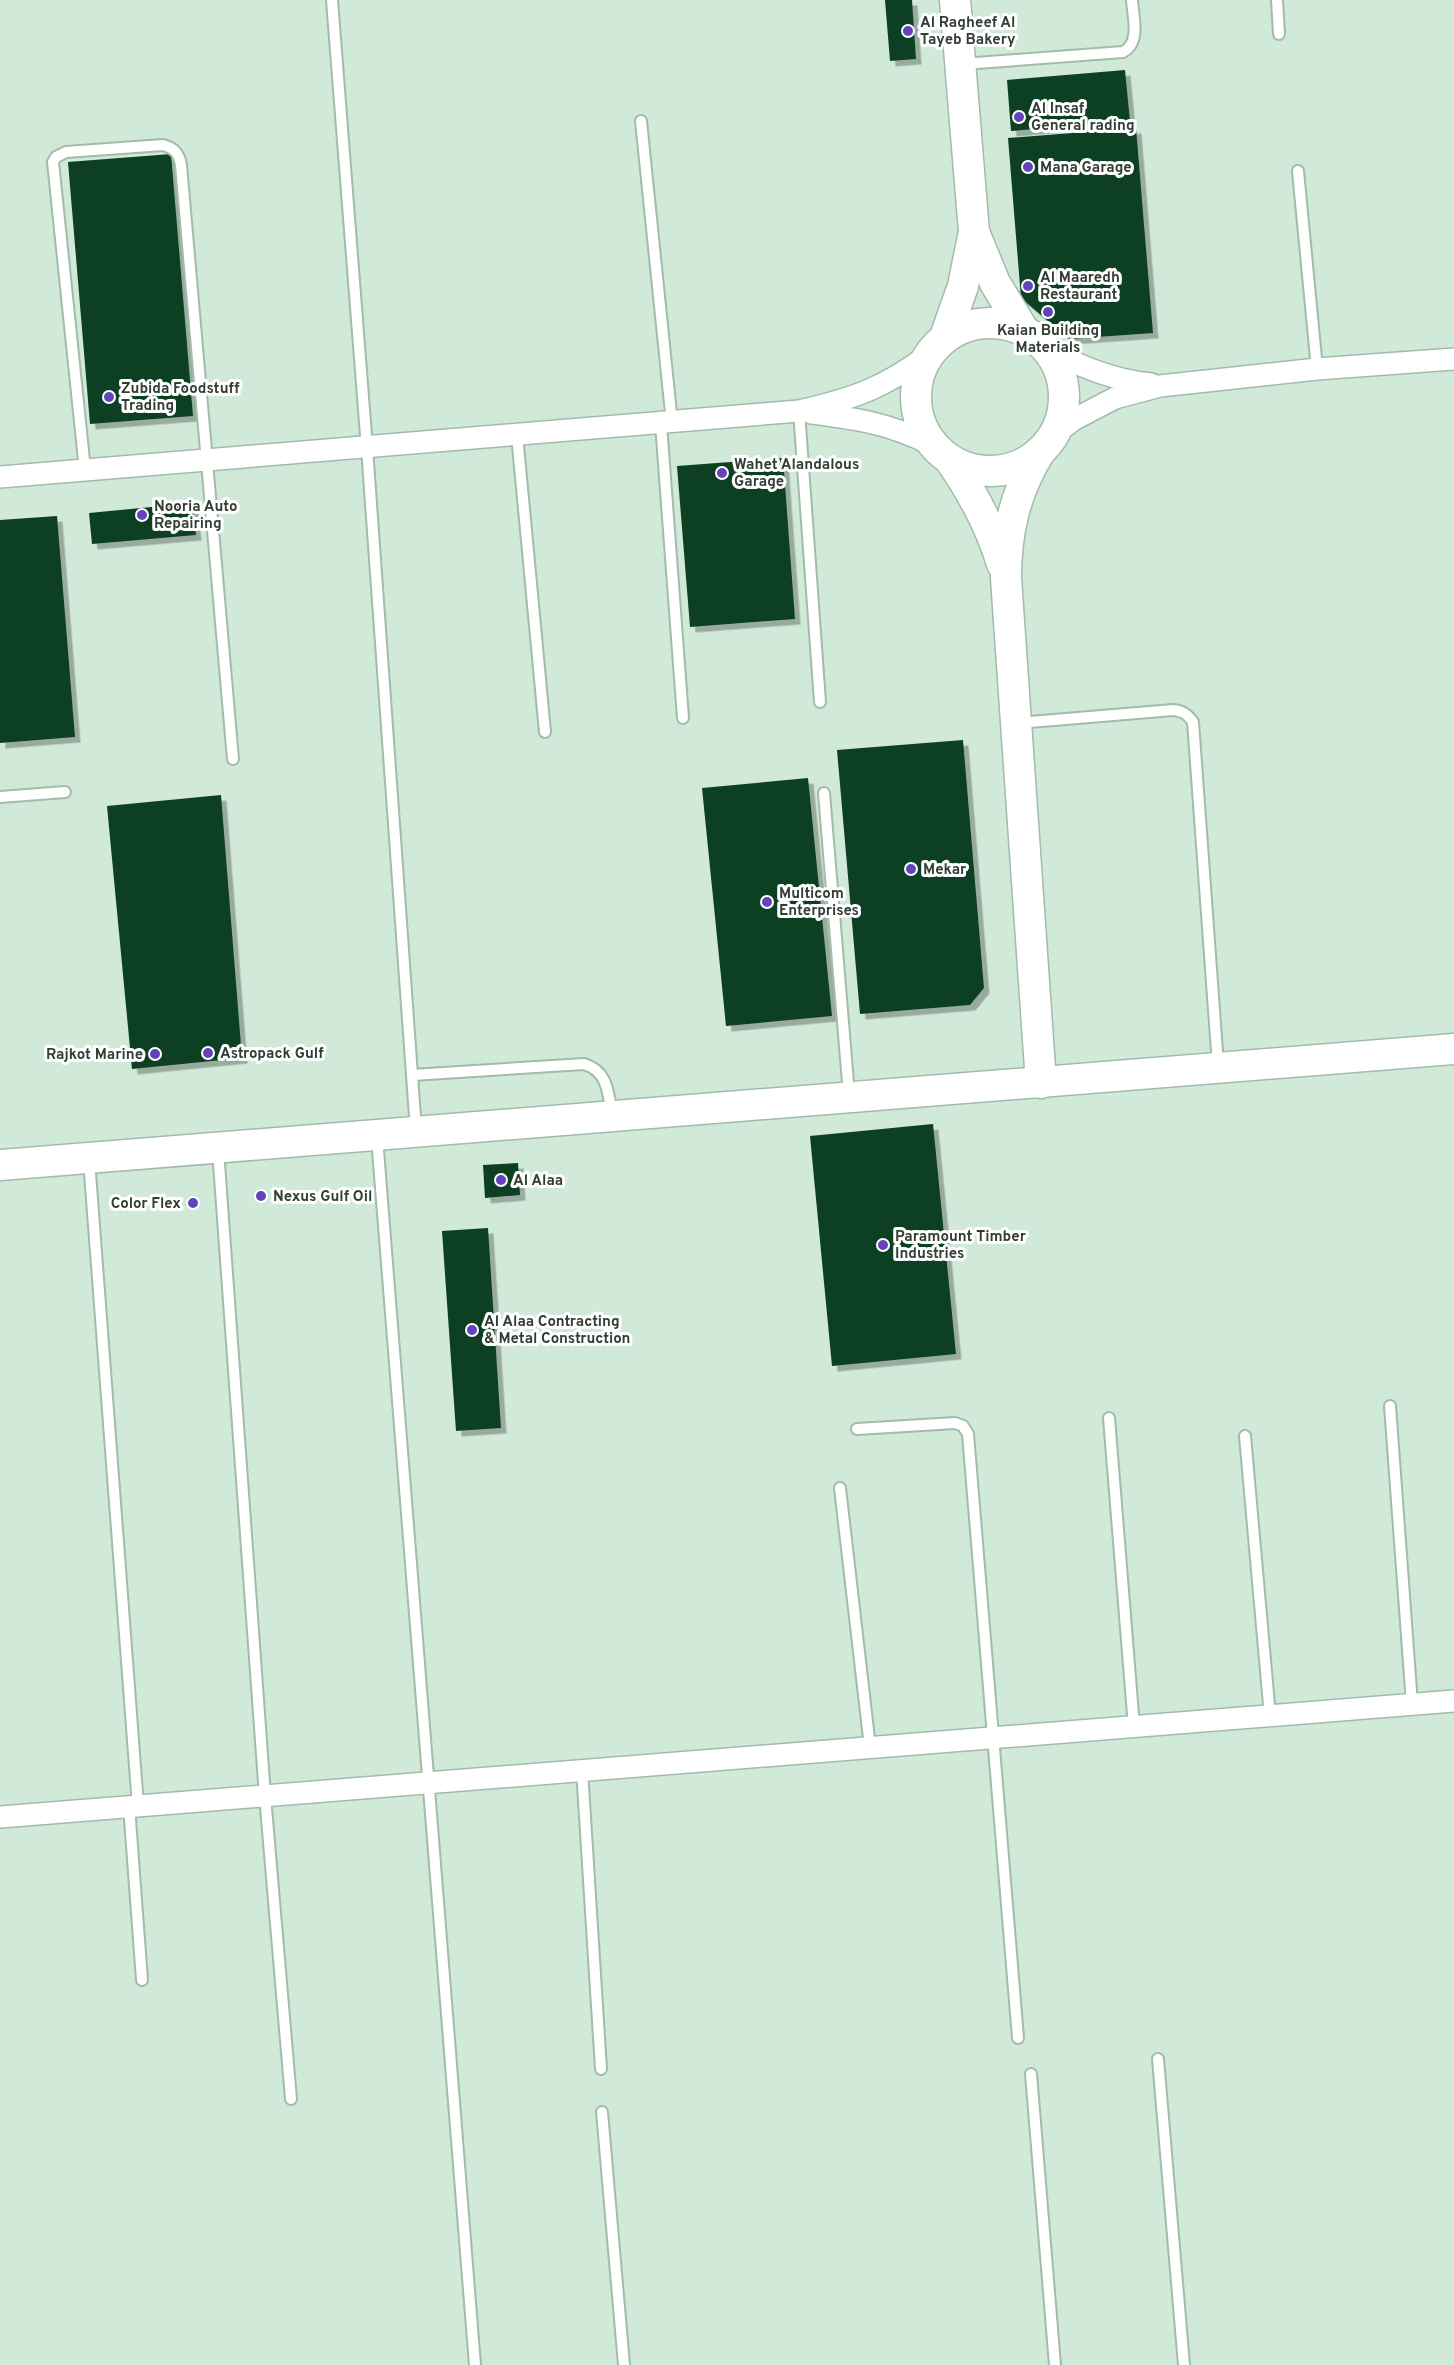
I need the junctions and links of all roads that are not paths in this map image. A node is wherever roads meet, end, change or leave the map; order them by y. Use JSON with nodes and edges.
{"nodes":[{"id":1,"x":332,"y":0,"type":"edge"},
{"id":2,"x":955,"y":0,"type":"edge"},
{"id":3,"x":1132,"y":0,"type":"edge"},
{"id":4,"x":1277,"y":0,"type":"edge"},
{"id":5,"x":1279,"y":34,"type":"dead end"},
{"id":6,"x":960,"y":64,"type":"junction"},
{"id":7,"x":641,"y":121,"type":"dead end"},
{"id":8,"x":1298,"y":171,"type":"dead end"},
{"id":9,"x":974,"y":232,"type":"junction"},
{"id":10,"x":1034,"y":338,"type":"junction"},
{"id":11,"x":937,"y":346,"type":"junction"},
{"id":12,"x":1454,"y":359,"type":"edge"},
{"id":13,"x":1317,"y":369,"type":"junction"},
{"id":14,"x":1160,"y":386,"type":"junction"},
{"id":15,"x":799,"y":411,"type":"junction"},
{"id":16,"x":667,"y":423,"type":"junction"},
{"id":17,"x":517,"y":435,"type":"junction"},
{"id":18,"x":1047,"y":444,"type":"junction"},
{"id":19,"x":367,"y":448,"type":"junction"},
{"id":20,"x":941,"y":452,"type":"junction"},
{"id":21,"x":207,"y":460,"type":"junction"},
{"id":22,"x":85,"y":470,"type":"junction"},
{"id":23,"x":0,"y":477,"type":"edge"},
{"id":24,"x":1006,"y":578,"type":"junction"},
{"id":25,"x":820,"y":702,"type":"dead end"},
{"id":26,"x":683,"y":718,"type":"dead end"},
{"id":27,"x":1016,"y":723,"type":"junction"},
{"id":28,"x":545,"y":732,"type":"dead end"},
{"id":29,"x":232,"y":759,"type":"dead end"},
{"id":30,"x":65,"y":792,"type":"dead end"},
{"id":31,"x":824,"y":793,"type":"dead end"},
{"id":32,"x":0,"y":797,"type":"edge"},
{"id":33,"x":1454,"y":1049,"type":"edge"},
{"id":34,"x":1218,"y":1068,"type":"junction"},
{"id":35,"x":412,"y":1075,"type":"junction"},
{"id":36,"x":1041,"y":1083,"type":"junction"},
{"id":37,"x":849,"y":1097,"type":"junction"},
{"id":38,"x":612,"y":1116,"type":"junction"},
{"id":39,"x":416,"y":1131,"type":"junction"},
{"id":40,"x":377,"y":1134,"type":"junction"},
{"id":41,"x":218,"y":1147,"type":"junction"},
{"id":42,"x":88,"y":1158,"type":"junction"},
{"id":43,"x":0,"y":1165,"type":"edge"},
{"id":44,"x":1390,"y":1406,"type":"dead end"},
{"id":45,"x":1109,"y":1418,"type":"dead end"},
{"id":46,"x":857,"y":1429,"type":"dead end"},
{"id":47,"x":1245,"y":1436,"type":"dead end"},
{"id":48,"x":840,"y":1488,"type":"dead end"},
{"id":49,"x":1454,"y":1701,"type":"edge"},
{"id":50,"x":1412,"y":1704,"type":"junction"},
{"id":51,"x":1270,"y":1716,"type":"junction"},
{"id":52,"x":1134,"y":1727,"type":"junction"},
{"id":53,"x":995,"y":1737,"type":"junction"},
{"id":54,"x":870,"y":1747,"type":"junction"},
{"id":55,"x":582,"y":1770,"type":"junction"},
{"id":56,"x":427,"y":1783,"type":"junction"},
{"id":57,"x":264,"y":1796,"type":"junction"},
{"id":58,"x":134,"y":1806,"type":"junction"},
{"id":59,"x":0,"y":1816,"type":"edge"},
{"id":60,"x":142,"y":1980,"type":"dead end"},
{"id":61,"x":1018,"y":2038,"type":"dead end"},
{"id":62,"x":1158,"y":2059,"type":"dead end"},
{"id":63,"x":601,"y":2068,"type":"dead end"},
{"id":64,"x":1031,"y":2074,"type":"dead end"},
{"id":65,"x":291,"y":2099,"type":"dead end"},
{"id":66,"x":602,"y":2112,"type":"dead end"},
{"id":67,"x":475,"y":2365,"type":"edge"},
{"id":68,"x":624,"y":2365,"type":"edge"},
{"id":69,"x":1055,"y":2365,"type":"edge"},
{"id":70,"x":1184,"y":2365,"type":"edge"}],
"edges":[{"from":1,"to":19,"type":"lane"},
{"from":2,"to":6,"type":"street"},
{"from":3,"to":6,"type":"lane"},
{"from":4,"to":5,"type":"lane"},
{"from":6,"to":9,"type":"street"},
{"from":7,"to":16,"type":"lane"},
{"from":8,"to":13,"type":"lane"},
{"from":9,"to":10,"type":"street"},
{"from":9,"to":11,"type":"street"},
{"from":10,"to":11,"type":"street"},
{"from":10,"to":14,"type":"street"},
{"from":10,"to":18,"type":"street"},
{"from":11,"to":15,"type":"street"},
{"from":11,"to":20,"type":"street"},
{"from":12,"to":13,"type":"street"},
{"from":13,"to":14,"type":"street"},
{"from":14,"to":18,"type":"street"},
{"from":15,"to":16,"type":"street"},
{"from":15,"to":20,"type":"street"},
{"from":15,"to":25,"type":"lane"},
{"from":16,"to":17,"type":"street"},
{"from":16,"to":26,"type":"lane"},
{"from":17,"to":19,"type":"street"},
{"from":17,"to":28,"type":"lane"},
{"from":18,"to":20,"type":"street"},
{"from":18,"to":24,"type":"street"},
{"from":19,"to":21,"type":"street"},
{"from":19,"to":35,"type":"lane"},
{"from":20,"to":24,"type":"street"},
{"from":21,"to":22,"type":"street"},
{"from":21,"to":22,"type":"lane"},
{"from":21,"to":29,"type":"lane"},
{"from":22,"to":23,"type":"street"},
{"from":24,"to":27,"type":"street"},
{"from":27,"to":34,"type":"lane"},
{"from":27,"to":36,"type":"street"},
{"from":30,"to":32,"type":"lane"},
{"from":31,"to":37,"type":"lane"},
{"from":33,"to":34,"type":"street"},
{"from":34,"to":36,"type":"street"},
{"from":35,"to":38,"type":"lane"},
{"from":35,"to":39,"type":"lane"},
{"from":36,"to":37,"type":"street"},
{"from":37,"to":38,"type":"street"},
{"from":38,"to":39,"type":"street"},
{"from":39,"to":40,"type":"street"},
{"from":40,"to":41,"type":"street"},
{"from":40,"to":56,"type":"lane"},
{"from":41,"to":42,"type":"street"},
{"from":41,"to":57,"type":"lane"},
{"from":42,"to":43,"type":"street"},
{"from":42,"to":58,"type":"lane"},
{"from":44,"to":50,"type":"lane"},
{"from":45,"to":52,"type":"lane"},
{"from":46,"to":53,"type":"lane"},
{"from":47,"to":51,"type":"lane"},
{"from":48,"to":54,"type":"lane"},
{"from":49,"to":50,"type":"street"},
{"from":50,"to":51,"type":"street"},
{"from":51,"to":52,"type":"street"},
{"from":52,"to":53,"type":"street"},
{"from":53,"to":54,"type":"street"},
{"from":53,"to":61,"type":"lane"},
{"from":54,"to":55,"type":"street"},
{"from":55,"to":56,"type":"street"},
{"from":55,"to":63,"type":"lane"},
{"from":56,"to":57,"type":"street"},
{"from":56,"to":67,"type":"lane"},
{"from":57,"to":58,"type":"street"},
{"from":57,"to":65,"type":"lane"},
{"from":58,"to":59,"type":"street"},
{"from":58,"to":60,"type":"lane"},
{"from":62,"to":70,"type":"lane"},
{"from":64,"to":69,"type":"lane"},
{"from":66,"to":68,"type":"lane"}]}
